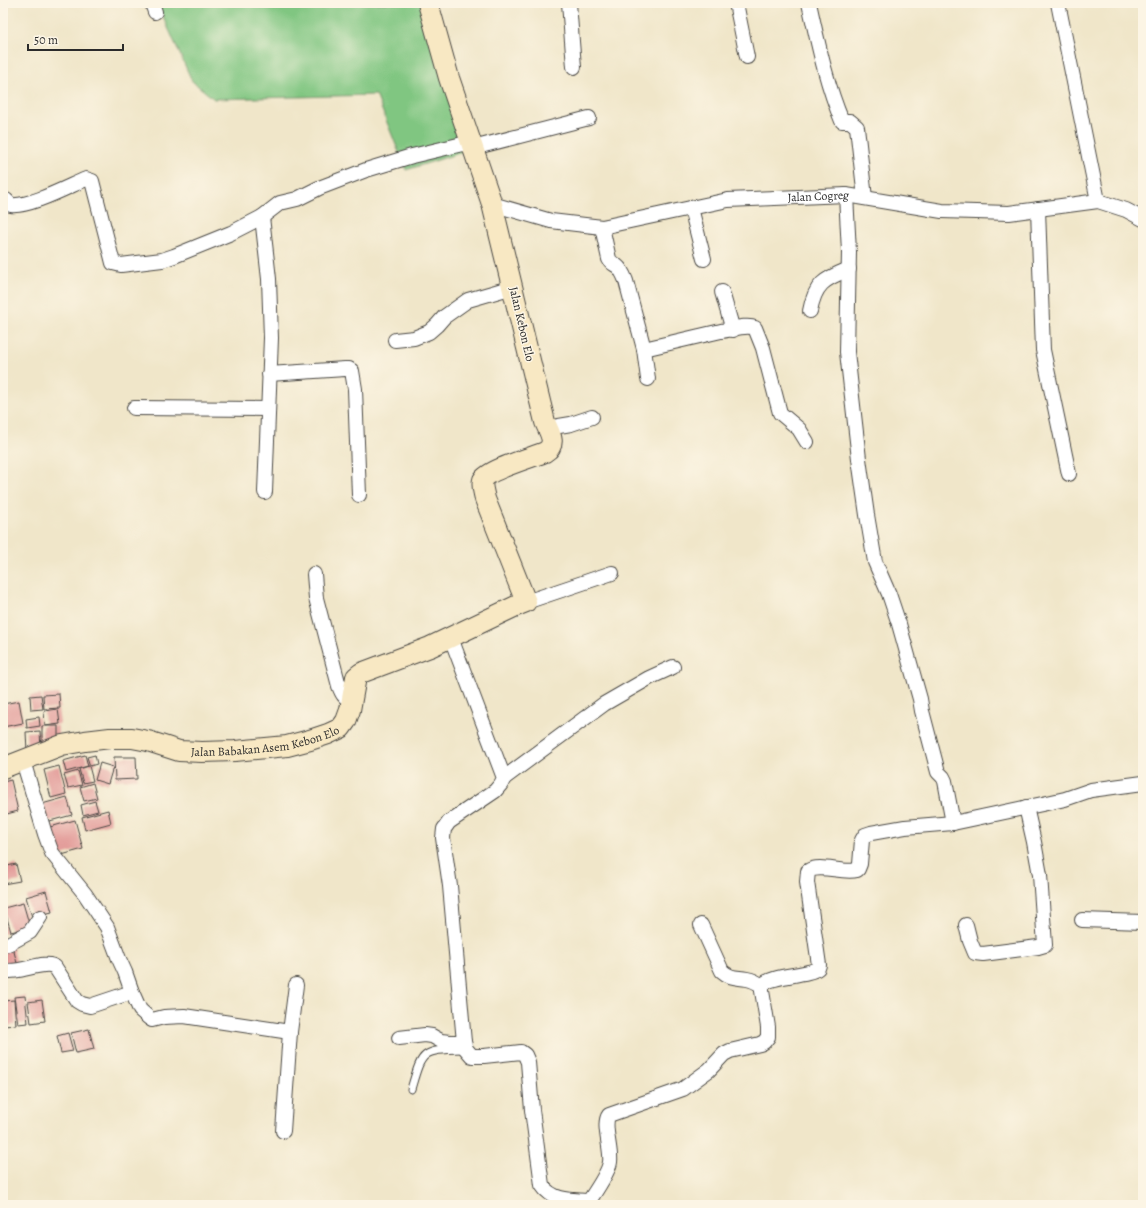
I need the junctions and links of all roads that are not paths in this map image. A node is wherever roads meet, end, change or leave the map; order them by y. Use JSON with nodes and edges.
{"nodes":[{"id":1,"x":428,"y":3,"type":"edge"},
{"id":2,"x":570,"y":3,"type":"edge"},
{"id":3,"x":736,"y":3,"type":"edge"},
{"id":4,"x":809,"y":3,"type":"edge"},
{"id":5,"x":1058,"y":3,"type":"edge"},
{"id":6,"x":747,"y":57,"type":"dead end"},
{"id":7,"x":574,"y":67,"type":"dead end"},
{"id":8,"x":589,"y":118,"type":"dead end"},
{"id":9,"x":472,"y":145,"type":"junction"},
{"id":10,"x":846,"y":195,"type":"junction"},
{"id":11,"x":865,"y":198,"type":"junction"},
{"id":12,"x":3,"y":199,"type":"edge"},
{"id":13,"x":1098,"y":201,"type":"junction"},
{"id":14,"x":492,"y":204,"type":"junction"},
{"id":15,"x":691,"y":208,"type":"junction"},
{"id":16,"x":1038,"y":209,"type":"junction"},
{"id":17,"x":262,"y":217,"type":"junction"},
{"id":18,"x":1143,"y":220,"type":"edge"},
{"id":19,"x":602,"y":227,"type":"junction"},
{"id":20,"x":704,"y":259,"type":"dead end"},
{"id":21,"x":848,"y":269,"type":"junction"},
{"id":22,"x":513,"y":287,"type":"junction"},
{"id":23,"x":722,"y":292,"type":"dead end"},
{"id":24,"x":810,"y":311,"type":"dead end"},
{"id":25,"x":733,"y":330,"type":"junction"},
{"id":26,"x":395,"y":340,"type":"dead end"},
{"id":27,"x":644,"y":349,"type":"junction"},
{"id":28,"x":269,"y":374,"type":"junction"},
{"id":29,"x":648,"y":379,"type":"dead end"},
{"id":30,"x":134,"y":408,"type":"dead end"},
{"id":31,"x":268,"y":409,"type":"junction"},
{"id":32,"x":592,"y":417,"type":"dead end"},
{"id":33,"x":547,"y":428,"type":"junction"},
{"id":34,"x":807,"y":442,"type":"dead end"},
{"id":35,"x":1069,"y":474,"type":"dead end"},
{"id":36,"x":265,"y":492,"type":"dead end"},
{"id":37,"x":359,"y":495,"type":"dead end"},
{"id":38,"x":612,"y":572,"type":"dead end"},
{"id":39,"x":314,"y":574,"type":"dead end"},
{"id":40,"x":526,"y":602,"type":"junction"},
{"id":41,"x":451,"y":638,"type":"junction"},
{"id":42,"x":673,"y":667,"type":"dead end"},
{"id":43,"x":353,"y":702,"type":"junction"},
{"id":44,"x":23,"y":761,"type":"junction"},
{"id":45,"x":3,"y":768,"type":"edge"},
{"id":46,"x":504,"y":778,"type":"junction"},
{"id":47,"x":1143,"y":782,"type":"edge"},
{"id":48,"x":1026,"y":807,"type":"junction"},
{"id":49,"x":953,"y":823,"type":"junction"},
{"id":50,"x":40,"y":917,"type":"dead end"},
{"id":51,"x":1082,"y":920,"type":"dead end"},
{"id":52,"x":1143,"y":922,"type":"edge"},
{"id":53,"x":701,"y":925,"type":"dead end"},
{"id":54,"x":966,"y":925,"type":"dead end"},
{"id":55,"x":3,"y":946,"type":"edge"},
{"id":56,"x":3,"y":970,"type":"edge"},
{"id":57,"x":296,"y":985,"type":"dead end"},
{"id":58,"x":762,"y":986,"type":"junction"},
{"id":59,"x":132,"y":992,"type":"junction"},
{"id":60,"x":290,"y":1032,"type":"junction"},
{"id":61,"x":399,"y":1038,"type":"dead end"},
{"id":62,"x":465,"y":1045,"type":"junction"},
{"id":63,"x":411,"y":1090,"type":"dead end"},
{"id":64,"x":283,"y":1131,"type":"dead end"},
{"id":65,"x":590,"y":1203,"type":"edge"}],
"edges":[{"from":1,"to":9,"type":"street","name":"Jalan Kebon Elo"},
{"from":2,"to":7,"type":"street"},
{"from":3,"to":6,"type":"street"},
{"from":4,"to":11,"type":"street"},
{"from":5,"to":13,"type":"street"},
{"from":8,"to":9,"type":"street"},
{"from":9,"to":14,"type":"street","name":"Jalan Kebon Elo"},
{"from":9,"to":17,"type":"street"},
{"from":10,"to":11,"type":"street","name":"Jalan Cogreg"},
{"from":10,"to":15,"type":"street","name":"Jalan Cogreg"},
{"from":10,"to":21,"type":"street"},
{"from":11,"to":16,"type":"street","name":"Jalan Cogreg"},
{"from":12,"to":17,"type":"street"},
{"from":13,"to":16,"type":"street","name":"Jalan Cogreg"},
{"from":13,"to":18,"type":"street","name":"Jalan Cogreg"},
{"from":14,"to":19,"type":"street","name":"Jalan Cogreg"},
{"from":14,"to":22,"type":"street","name":"Jalan Kebon Elo"},
{"from":15,"to":19,"type":"street","name":"Jalan Cogreg"},
{"from":15,"to":20,"type":"street"},
{"from":16,"to":35,"type":"street"},
{"from":17,"to":28,"type":"street"},
{"from":19,"to":27,"type":"street"},
{"from":21,"to":24,"type":"street"},
{"from":21,"to":49,"type":"street"},
{"from":22,"to":26,"type":"street"},
{"from":22,"to":33,"type":"street","name":"Jalan Kebon Elo"},
{"from":23,"to":25,"type":"street"},
{"from":25,"to":27,"type":"street"},
{"from":25,"to":34,"type":"street"},
{"from":27,"to":29,"type":"street"},
{"from":28,"to":31,"type":"street"},
{"from":28,"to":37,"type":"street"},
{"from":30,"to":31,"type":"street"},
{"from":31,"to":36,"type":"street"},
{"from":32,"to":33,"type":"street"},
{"from":33,"to":40,"type":"street","name":"Jalan Kebon Elo"},
{"from":38,"to":40,"type":"street"},
{"from":39,"to":43,"type":"street"},
{"from":40,"to":41,"type":"street","name":"Jalan Babakan Asem Kebon Elo"},
{"from":41,"to":43,"type":"street","name":"Jalan Babakan Asem Kebon Elo"},
{"from":41,"to":46,"type":"street"},
{"from":42,"to":46,"type":"street"},
{"from":43,"to":44,"type":"street","name":"Jalan Babakan Asem Kebon Elo"},
{"from":44,"to":45,"type":"street","name":"Jalan Babakan Asem Kebon Elo"},
{"from":44,"to":59,"type":"street"},
{"from":46,"to":62,"type":"street"},
{"from":47,"to":48,"type":"street"},
{"from":48,"to":49,"type":"street"},
{"from":48,"to":54,"type":"street"},
{"from":49,"to":58,"type":"street"},
{"from":50,"to":55,"type":"street"},
{"from":51,"to":52,"type":"street"},
{"from":53,"to":58,"type":"street"},
{"from":56,"to":59,"type":"street"},
{"from":57,"to":60,"type":"street"},
{"from":58,"to":65,"type":"street"},
{"from":59,"to":60,"type":"street"},
{"from":60,"to":64,"type":"street"},
{"from":61,"to":62,"type":"street"},
{"from":62,"to":63,"type":"lane"},
{"from":62,"to":65,"type":"street"}]}
